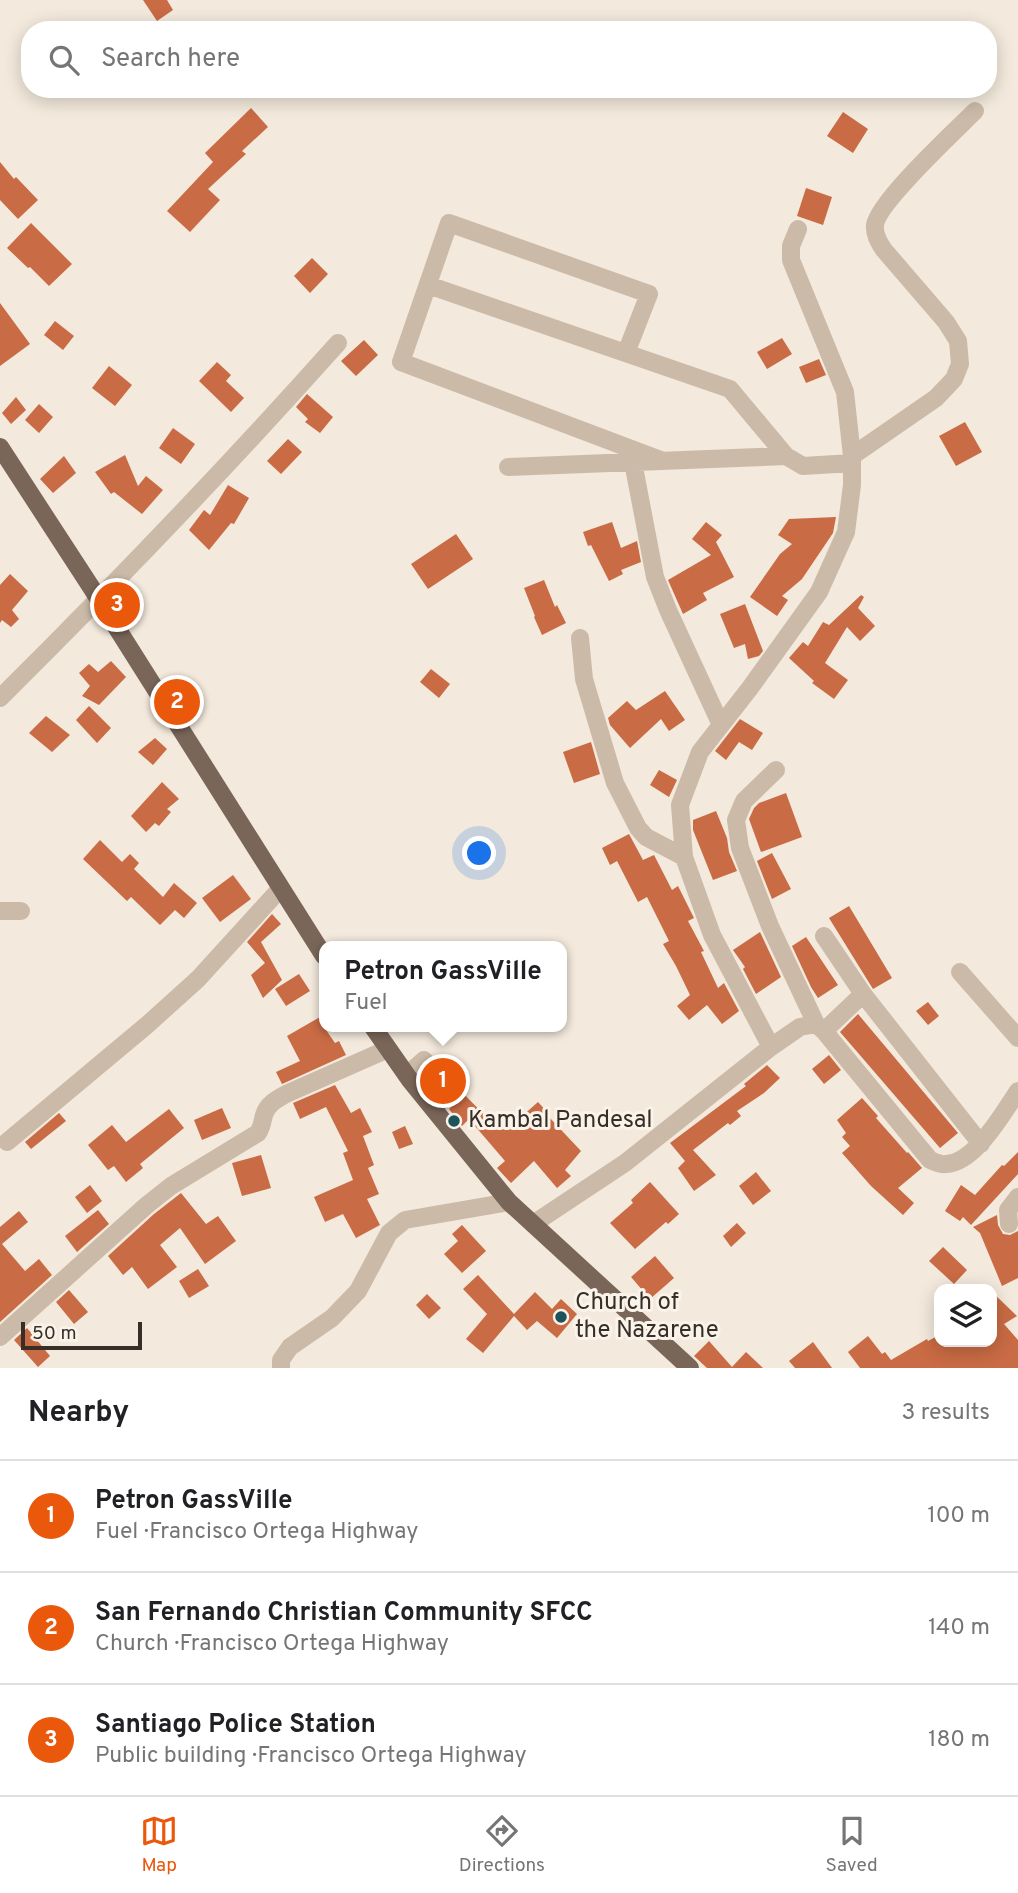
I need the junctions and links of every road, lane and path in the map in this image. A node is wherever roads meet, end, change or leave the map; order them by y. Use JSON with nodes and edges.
{"nodes":[{"id":1,"x":975,"y":111,"type":"dead end"},
{"id":2,"x":798,"y":229,"type":"dead end"},
{"id":3,"x":428,"y":285,"type":"junction"},
{"id":4,"x":338,"y":343,"type":"dead end"},
{"id":5,"x":626,"y":353,"type":"junction"},
{"id":6,"x":0,"y":447,"type":"edge"},
{"id":7,"x":786,"y":456,"type":"junction"},
{"id":8,"x":852,"y":459,"type":"junction"},
{"id":9,"x":663,"y":461,"type":"junction"},
{"id":10,"x":633,"y":462,"type":"junction"},
{"id":11,"x":508,"y":467,"type":"dead end"},
{"id":12,"x":99,"y":600,"type":"junction"},
{"id":13,"x":580,"y":638,"type":"dead end"},
{"id":14,"x":0,"y":698,"type":"edge"},
{"id":15,"x":721,"y":724,"type":"junction"},
{"id":16,"x":776,"y":770,"type":"dead end"},
{"id":17,"x":684,"y":858,"type":"junction"},
{"id":18,"x":280,"y":888,"type":"junction"},
{"id":19,"x":0,"y":911,"type":"edge"},
{"id":20,"x":21,"y":911,"type":"dead end"},
{"id":21,"x":824,"y":936,"type":"dead end"},
{"id":22,"x":319,"y":948,"type":"edge"},
{"id":23,"x":960,"y":972,"type":"dead end"},
{"id":24,"x":863,"y":994,"type":"junction"},
{"id":25,"x":820,"y":1027,"type":"junction"},
{"id":26,"x":376,"y":1032,"type":"edge"},
{"id":27,"x":1018,"y":1038,"type":"edge"},
{"id":28,"x":771,"y":1047,"type":"junction"},
{"id":29,"x":388,"y":1049,"type":"junction"},
{"id":30,"x":430,"y":1066,"type":"dead end"},
{"id":31,"x":407,"y":1075,"type":"junction"},
{"id":32,"x":446,"y":1084,"type":"dead end"},
{"id":33,"x":1018,"y":1091,"type":"edge"},
{"id":34,"x":433,"y":1108,"type":"junction"},
{"id":35,"x":7,"y":1142,"type":"dead end"},
{"id":36,"x":981,"y":1144,"type":"junction"},
{"id":37,"x":1018,"y":1197,"type":"edge"},
{"id":38,"x":509,"y":1202,"type":"junction"},
{"id":39,"x":533,"y":1224,"type":"junction"},
{"id":40,"x":1009,"y":1224,"type":"dead end"},
{"id":41,"x":0,"y":1337,"type":"edge"},
{"id":42,"x":281,"y":1368,"type":"edge"},
{"id":43,"x":690,"y":1368,"type":"edge"}],
"edges":[{"from":1,"to":8,"type":"street"},
{"from":2,"to":8,"type":"street"},
{"from":3,"to":5,"type":"street"},
{"from":3,"to":5,"type":"street"},
{"from":3,"to":9,"type":"street"},
{"from":4,"to":12,"type":"street"},
{"from":5,"to":7,"type":"street"},
{"from":6,"to":12,"type":"main road"},
{"from":7,"to":8,"type":"street"},
{"from":7,"to":9,"type":"street"},
{"from":8,"to":15,"type":"street"},
{"from":9,"to":10,"type":"street"},
{"from":10,"to":11,"type":"street"},
{"from":10,"to":15,"type":"street"},
{"from":12,"to":14,"type":"street"},
{"from":12,"to":18,"type":"main road"},
{"from":13,"to":17,"type":"street"},
{"from":15,"to":17,"type":"street"},
{"from":16,"to":25,"type":"street"},
{"from":17,"to":28,"type":"street"},
{"from":18,"to":22,"type":"main road"},
{"from":18,"to":35,"type":"street"},
{"from":19,"to":20,"type":"street"},
{"from":21,"to":24,"type":"street"},
{"from":23,"to":27,"type":"street"},
{"from":24,"to":25,"type":"street"},
{"from":24,"to":36,"type":"street"},
{"from":25,"to":28,"type":"street"},
{"from":25,"to":36,"type":"street"},
{"from":26,"to":29,"type":"main road"},
{"from":28,"to":39,"type":"street"},
{"from":29,"to":31,"type":"main road"},
{"from":29,"to":41,"type":"street"},
{"from":30,"to":31,"type":"street"},
{"from":31,"to":34,"type":"main road"},
{"from":32,"to":34,"type":"street"},
{"from":33,"to":36,"type":"street"},
{"from":34,"to":38,"type":"main road"},
{"from":37,"to":40,"type":"street"},
{"from":38,"to":39,"type":"main road"},
{"from":38,"to":42,"type":"street"},
{"from":39,"to":43,"type":"main road"}]}
